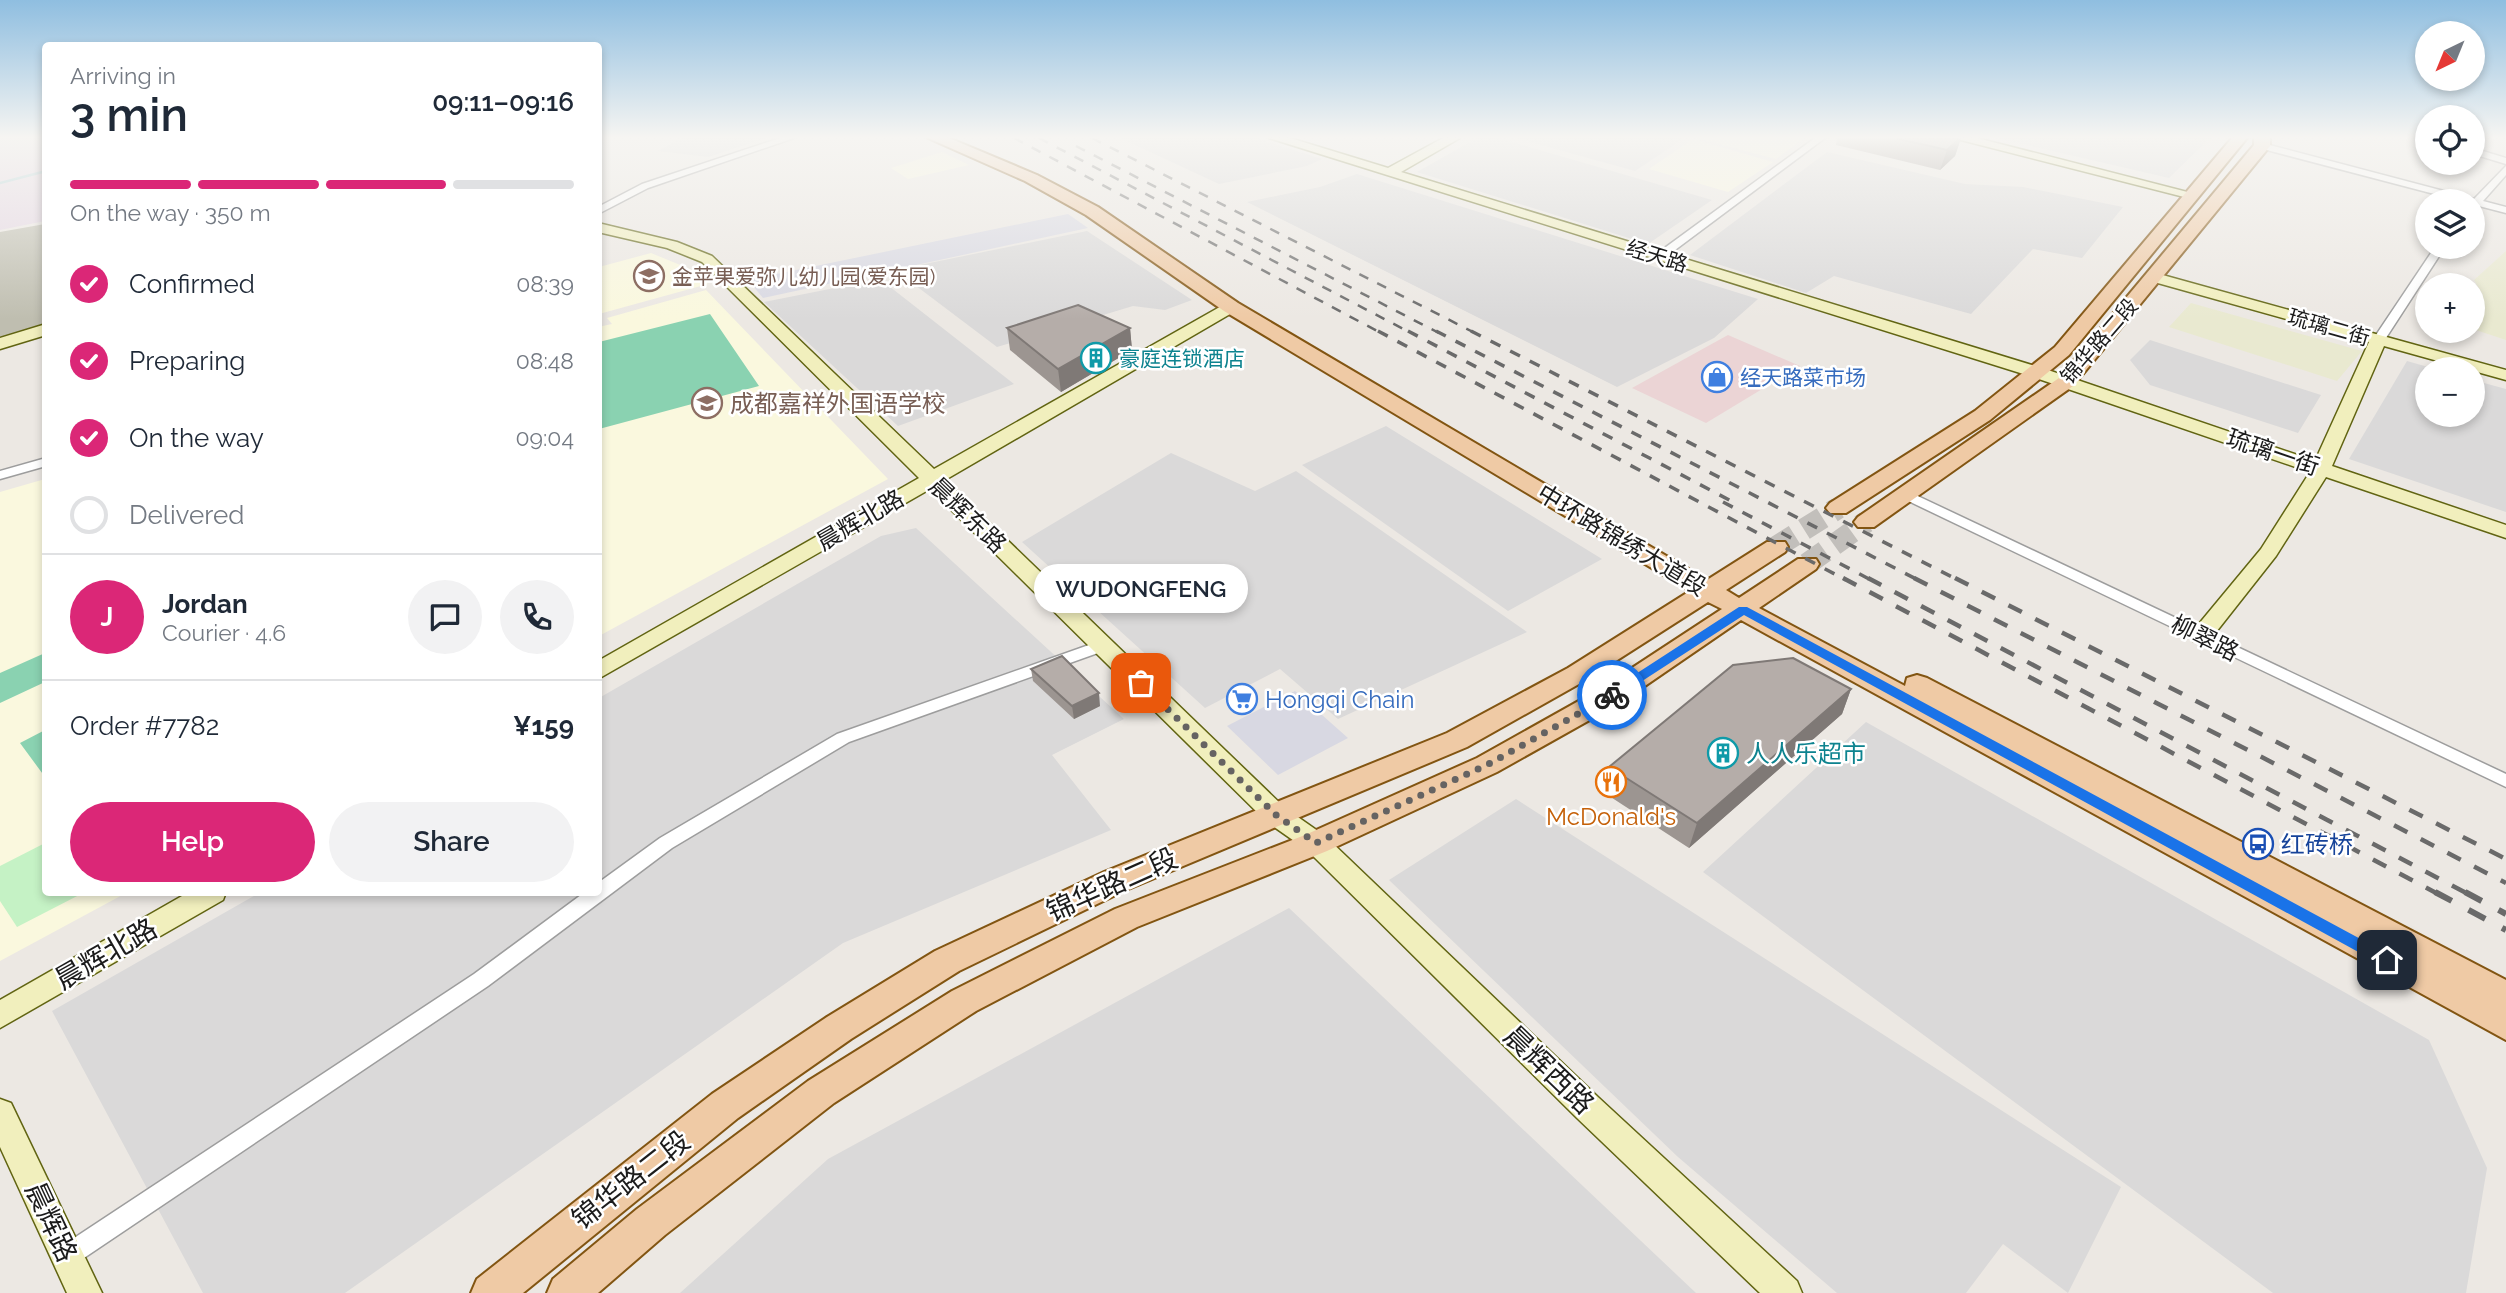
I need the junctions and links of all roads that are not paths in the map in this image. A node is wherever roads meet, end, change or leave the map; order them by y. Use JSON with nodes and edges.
{"nodes":[{"id":1,"x":619,"y":198,"type":"edge"},
{"id":2,"x":1069,"y":198,"type":"edge"},
{"id":3,"x":1090,"y":198,"type":"edge"},
{"id":4,"x":1472,"y":198,"type":"edge"},
{"id":5,"x":1739,"y":198,"type":"edge"},
{"id":6,"x":2189,"y":198,"type":"edge"},
{"id":7,"x":2218,"y":198,"type":"edge"},
{"id":8,"x":602,"y":206,"type":"edge"},
{"id":9,"x":2485,"y":206,"type":"edge"},
{"id":10,"x":2506,"y":209,"type":"edge"},
{"id":11,"x":602,"y":228,"type":"edge"},
{"id":12,"x":1660,"y":257,"type":"junction"},
{"id":13,"x":2432,"y":259,"type":"edge"},
{"id":14,"x":2153,"y":277,"type":"junction"},
{"id":15,"x":1231,"y":307,"type":"junction"},
{"id":16,"x":42,"y":330,"type":"edge"},
{"id":17,"x":2378,"y":341,"type":"junction"},
{"id":18,"x":0,"y":344,"type":"edge"},
{"id":19,"x":2039,"y":373,"type":"junction"},
{"id":20,"x":2506,"y":375,"type":"edge"},
{"id":21,"x":2066,"y":382,"type":"junction"},
{"id":22,"x":42,"y":463,"type":"edge"},
{"id":23,"x":2320,"y":468,"type":"junction"},
{"id":24,"x":0,"y":475,"type":"edge"},
{"id":25,"x":930,"y":479,"type":"junction"},
{"id":26,"x":1905,"y":494,"type":"junction"},
{"id":27,"x":1838,"y":508,"type":"tunnel mouth"},
{"id":28,"x":1866,"y":522,"type":"tunnel mouth"},
{"id":29,"x":2506,"y":532,"type":"edge"},
{"id":30,"x":1776,"y":547,"type":"tunnel mouth"},
{"id":31,"x":1807,"y":564,"type":"tunnel mouth"},
{"id":32,"x":1715,"y":586,"type":"junction"},
{"id":33,"x":1750,"y":605,"type":"junction"},
{"id":34,"x":2201,"y":636,"type":"junction"},
{"id":35,"x":1102,"y":645,"type":"junction"},
{"id":36,"x":602,"y":669,"type":"edge"},
{"id":37,"x":2506,"y":782,"type":"edge"},
{"id":38,"x":1276,"y":815,"type":"junction"},
{"id":39,"x":1316,"y":843,"type":"junction"},
{"id":40,"x":602,"y":892,"type":"edge"},
{"id":41,"x":206,"y":896,"type":"edge"},
{"id":42,"x":596,"y":896,"type":"edge"},
{"id":43,"x":2506,"y":996,"type":"edge"},
{"id":44,"x":0,"y":1015,"type":"edge"},
{"id":45,"x":2506,"y":1025,"type":"edge"},
{"id":46,"x":0,"y":1113,"type":"edge"},
{"id":47,"x":67,"y":1256,"type":"junction"},
{"id":48,"x":85,"y":1293,"type":"edge"},
{"id":49,"x":491,"y":1293,"type":"edge"},
{"id":50,"x":567,"y":1293,"type":"edge"},
{"id":51,"x":1785,"y":1293,"type":"edge"}],
"edges":[{"from":1,"to":8,"type":"street"},
{"from":2,"to":15,"type":"main road","name":"中环路锦绣大道段"},
{"from":3,"to":32,"type":"main road","name":"中环路锦绣大道段"},
{"from":4,"to":12,"type":"street","name":"经天路"},
{"from":5,"to":12,"type":"street"},
{"from":6,"to":19,"type":"main road","name":"锦华路二段"},
{"from":7,"to":14,"type":"main road","name":"锦华路二段"},
{"from":9,"to":10,"type":"street"},
{"from":11,"to":25,"type":"street","name":"晨辉东路"},
{"from":12,"to":19,"type":"street","name":"经天路"},
{"from":13,"to":17,"type":"street"},
{"from":14,"to":17,"type":"street","name":"琉璃二街"},
{"from":14,"to":21,"type":"main road","name":"锦华路二段"},
{"from":15,"to":25,"type":"street","name":"晨辉北路"},
{"from":15,"to":32,"type":"main road","name":"中环路锦绣大道段"},
{"from":16,"to":18,"type":"street"},
{"from":17,"to":20,"type":"street","name":"琉璃二街"},
{"from":17,"to":23,"type":"street"},
{"from":19,"to":21,"type":"street","name":"琉璃一街"},
{"from":19,"to":27,"type":"main road","name":"锦华路二段"},
{"from":21,"to":23,"type":"street","name":"琉璃一街"},
{"from":21,"to":26,"type":"main road","name":"锦华路二段"},
{"from":22,"to":24,"type":"street"},
{"from":23,"to":29,"type":"street","name":"琉璃一街"},
{"from":23,"to":34,"type":"street"},
{"from":25,"to":35,"type":"street","name":"晨辉东路"},
{"from":25,"to":36,"type":"street","name":"晨辉北路"},
{"from":26,"to":28,"type":"main road","name":"锦华路二段"},
{"from":26,"to":34,"type":"street","name":"柳翠路"},
{"from":30,"to":32,"type":"main road","name":"锦华路二段"},
{"from":31,"to":33,"type":"main road","name":"锦华路二段"},
{"from":32,"to":33,"type":"main road","name":"中环路锦绣大道段"},
{"from":32,"to":38,"type":"main road","name":"锦华路二段"},
{"from":33,"to":39,"type":"main road","name":"锦华路二段"},
{"from":33,"to":43,"type":"main road","name":"中环路锦绣大道段"},
{"from":33,"to":45,"type":"main road","name":"中环路锦绣大道段"},
{"from":34,"to":37,"type":"street","name":"柳翠路"},
{"from":35,"to":38,"type":"street","name":"晨辉东路"},
{"from":35,"to":40,"type":"street"},
{"from":38,"to":39,"type":"street","name":"晨辉东路"},
{"from":38,"to":49,"type":"main road","name":"锦华路二段"},
{"from":39,"to":50,"type":"main road","name":"锦华路二段"},
{"from":39,"to":51,"type":"street","name":"晨辉西路"},
{"from":41,"to":44,"type":"street","name":"晨辉北路"},
{"from":42,"to":47,"type":"street"},
{"from":46,"to":47,"type":"street","name":"晨辉路"},
{"from":47,"to":48,"type":"street","name":"晨辉路"}]}
